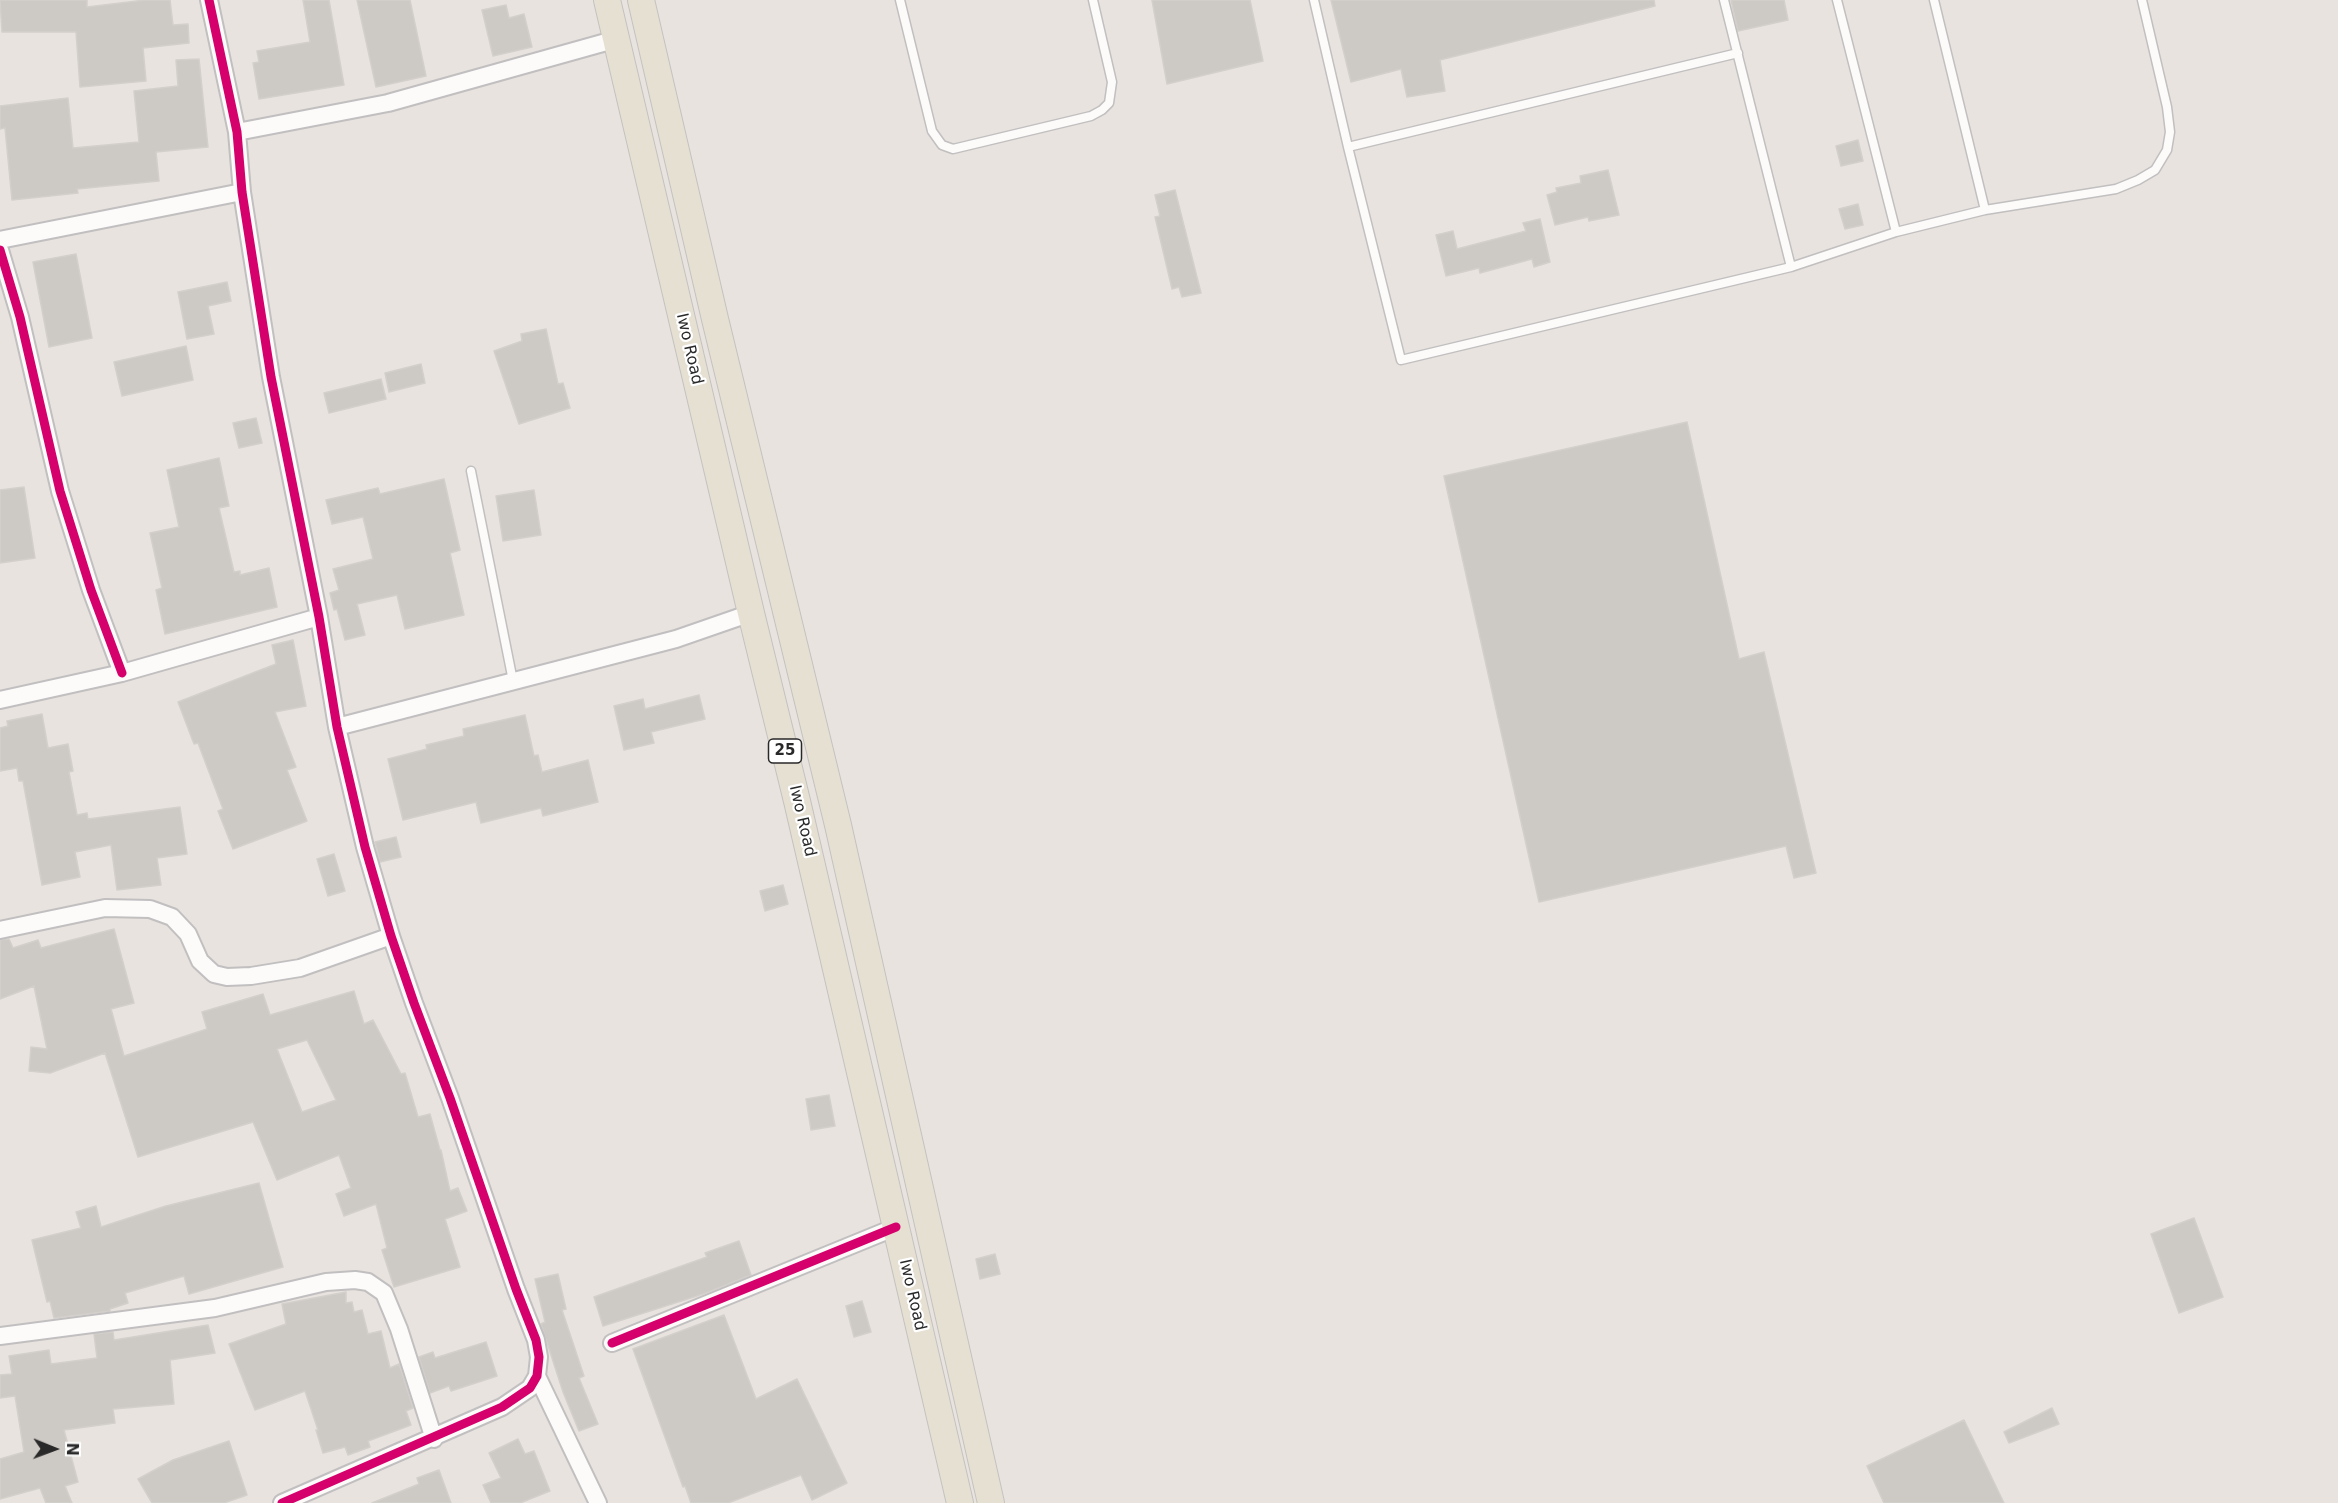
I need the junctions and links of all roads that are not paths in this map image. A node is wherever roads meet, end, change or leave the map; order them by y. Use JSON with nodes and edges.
{"nodes":[{"id":1,"x":210,"y":0,"type":"edge"},
{"id":2,"x":607,"y":0,"type":"edge"},
{"id":3,"x":641,"y":0,"type":"edge"},
{"id":4,"x":900,"y":0,"type":"edge"},
{"id":5,"x":1093,"y":0,"type":"edge"},
{"id":6,"x":1314,"y":0,"type":"edge"},
{"id":7,"x":1724,"y":0,"type":"edge"},
{"id":8,"x":1837,"y":0,"type":"edge"},
{"id":9,"x":1934,"y":0,"type":"edge"},
{"id":10,"x":2142,"y":0,"type":"edge"},
{"id":11,"x":617,"y":39,"type":"junction"},
{"id":12,"x":1738,"y":53,"type":"junction"},
{"id":13,"x":237,"y":132,"type":"junction"},
{"id":14,"x":1348,"y":147,"type":"junction"},
{"id":15,"x":242,"y":192,"type":"junction"},
{"id":16,"x":1984,"y":210,"type":"junction"},
{"id":17,"x":1896,"y":232,"type":"junction"},
{"id":18,"x":0,"y":240,"type":"edge"},
{"id":19,"x":0,"y":250,"type":"edge"},
{"id":20,"x":1791,"y":267,"type":"junction"},
{"id":21,"x":471,"y":471,"type":"dead end"},
{"id":22,"x":751,"y":613,"type":"junction"},
{"id":23,"x":319,"y":617,"type":"junction"},
{"id":24,"x":801,"y":670,"type":"junction"},
{"id":25,"x":122,"y":673,"type":"junction"},
{"id":26,"x":767,"y":678,"type":"junction"},
{"id":27,"x":513,"y":681,"type":"junction"},
{"id":28,"x":0,"y":700,"type":"edge"},
{"id":29,"x":337,"y":726,"type":"junction"},
{"id":30,"x":0,"y":930,"type":"edge"},
{"id":31,"x":391,"y":936,"type":"junction"},
{"id":32,"x":896,"y":1227,"type":"junction"},
{"id":33,"x":0,"y":1336,"type":"edge"},
{"id":34,"x":612,"y":1343,"type":"dead end"},
{"id":35,"x":537,"y":1377,"type":"junction"},
{"id":36,"x":434,"y":1438,"type":"junction"},
{"id":37,"x":282,"y":1503,"type":"edge"},
{"id":38,"x":598,"y":1503,"type":"edge"},
{"id":39,"x":960,"y":1503,"type":"edge"},
{"id":40,"x":991,"y":1503,"type":"edge"}],
"edges":[{"from":1,"to":13,"type":"street"},
{"from":2,"to":11,"type":"main road","name":"Iwo Road","number":"25"},
{"from":3,"to":24,"type":"main road","name":"Iwo Road"},
{"from":4,"to":5,"type":"lane"},
{"from":6,"to":14,"type":"lane"},
{"from":7,"to":12,"type":"lane"},
{"from":8,"to":17,"type":"lane"},
{"from":9,"to":16,"type":"lane"},
{"from":10,"to":16,"type":"lane"},
{"from":11,"to":13,"type":"street"},
{"from":11,"to":22,"type":"main road","name":"Iwo Road","number":"25"},
{"from":12,"to":14,"type":"lane"},
{"from":12,"to":20,"type":"lane"},
{"from":13,"to":15,"type":"street"},
{"from":14,"to":20,"type":"lane"},
{"from":15,"to":18,"type":"street"},
{"from":15,"to":23,"type":"street"},
{"from":16,"to":17,"type":"lane"},
{"from":17,"to":20,"type":"lane"},
{"from":19,"to":25,"type":"street"},
{"from":21,"to":27,"type":"lane"},
{"from":22,"to":26,"type":"main road","name":"Iwo Road","number":"25"},
{"from":22,"to":27,"type":"street"},
{"from":23,"to":25,"type":"street"},
{"from":23,"to":29,"type":"street"},
{"from":24,"to":26,"type":"main road"},
{"from":24,"to":40,"type":"main road","name":"Iwo Road"},
{"from":25,"to":28,"type":"street"},
{"from":26,"to":32,"type":"main road","name":"Iwo Road","number":"25"},
{"from":27,"to":29,"type":"street"},
{"from":29,"to":31,"type":"street"},
{"from":30,"to":31,"type":"street"},
{"from":31,"to":35,"type":"street"},
{"from":32,"to":34,"type":"street"},
{"from":32,"to":39,"type":"main road","name":"Iwo Road","number":"25"},
{"from":33,"to":36,"type":"street"},
{"from":35,"to":36,"type":"street"},
{"from":35,"to":38,"type":"street"},
{"from":36,"to":37,"type":"street"}]}
